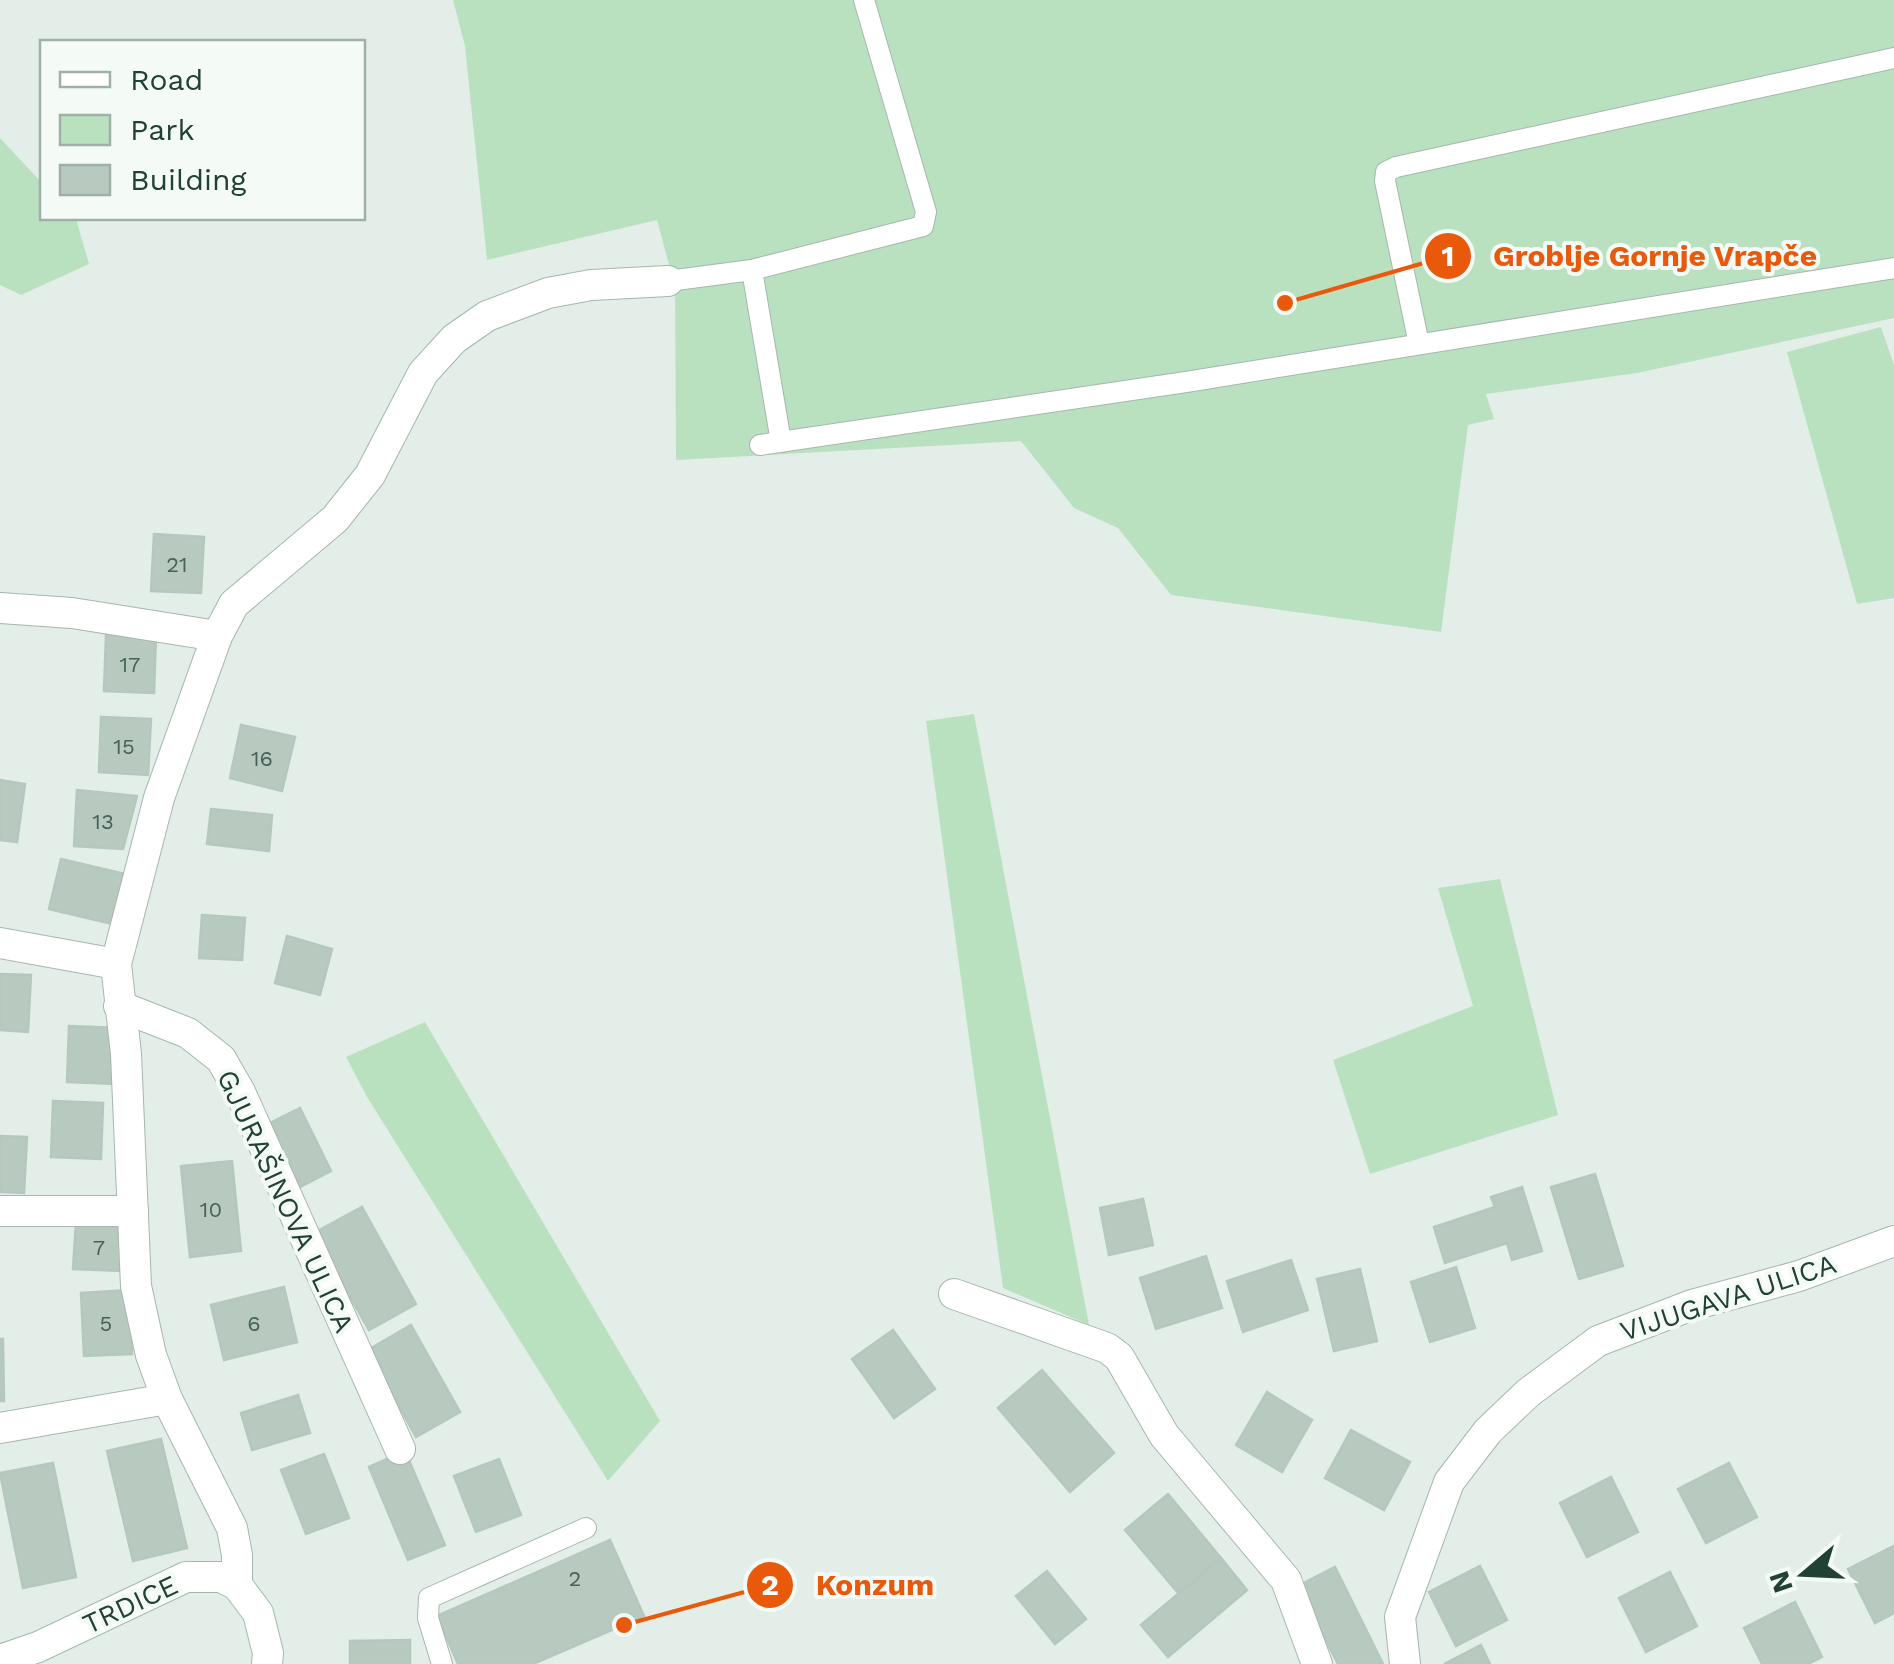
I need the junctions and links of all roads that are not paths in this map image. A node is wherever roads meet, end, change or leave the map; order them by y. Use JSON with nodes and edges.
{"nodes":[{"id":1,"x":864,"y":0,"type":"edge"},
{"id":2,"x":1894,"y":58,"type":"edge"},
{"id":3,"x":1894,"y":268,"type":"edge"},
{"id":4,"x":752,"y":270,"type":"junction"},
{"id":5,"x":668,"y":281,"type":"joint"},
{"id":6,"x":1419,"y":344,"type":"junction"},
{"id":7,"x":0,"y":608,"type":"edge"},
{"id":8,"x":217,"y":636,"type":"junction"},
{"id":9,"x":0,"y":944,"type":"edge"},
{"id":10,"x":116,"y":964,"type":"junction"},
{"id":11,"x":119,"y":1006,"type":"junction"},
{"id":12,"x":0,"y":1210,"type":"edge"},
{"id":13,"x":133,"y":1210,"type":"junction"},
{"id":14,"x":1894,"y":1242,"type":"edge"},
{"id":15,"x":954,"y":1294,"type":"dead end"},
{"id":16,"x":167,"y":1399,"type":"junction"},
{"id":17,"x":0,"y":1428,"type":"edge"},
{"id":18,"x":400,"y":1448,"type":"dead end"},
{"id":19,"x":586,"y":1528,"type":"dead end"},
{"id":20,"x":237,"y":1586,"type":"junction"},
{"id":21,"x":0,"y":1660,"type":"edge"},
{"id":22,"x":267,"y":1664,"type":"edge"},
{"id":23,"x":442,"y":1664,"type":"edge"},
{"id":24,"x":1317,"y":1664,"type":"edge"},
{"id":25,"x":1406,"y":1664,"type":"edge"}],
"edges":[{"from":1,"to":4,"type":"lane"},
{"from":2,"to":6,"type":"lane"},
{"from":3,"to":6,"type":"lane"},
{"from":4,"to":5,"type":"lane"},
{"from":4,"to":6,"type":"lane"},
{"from":5,"to":8,"type":"street"},
{"from":7,"to":8,"type":"street"},
{"from":8,"to":10,"type":"street"},
{"from":9,"to":10,"type":"street"},
{"from":10,"to":11,"type":"street"},
{"from":11,"to":13,"type":"street"},
{"from":11,"to":18,"type":"street","name":"GJURAŠINOVA ULICA"},
{"from":12,"to":13,"type":"street"},
{"from":13,"to":16,"type":"street"},
{"from":14,"to":25,"type":"street","name":"VIJUGAVA ULICA"},
{"from":15,"to":24,"type":"street"},
{"from":16,"to":17,"type":"street"},
{"from":16,"to":20,"type":"street"},
{"from":19,"to":23,"type":"lane"},
{"from":20,"to":21,"type":"street","name":"TRDICE"},
{"from":20,"to":22,"type":"street"}]}
